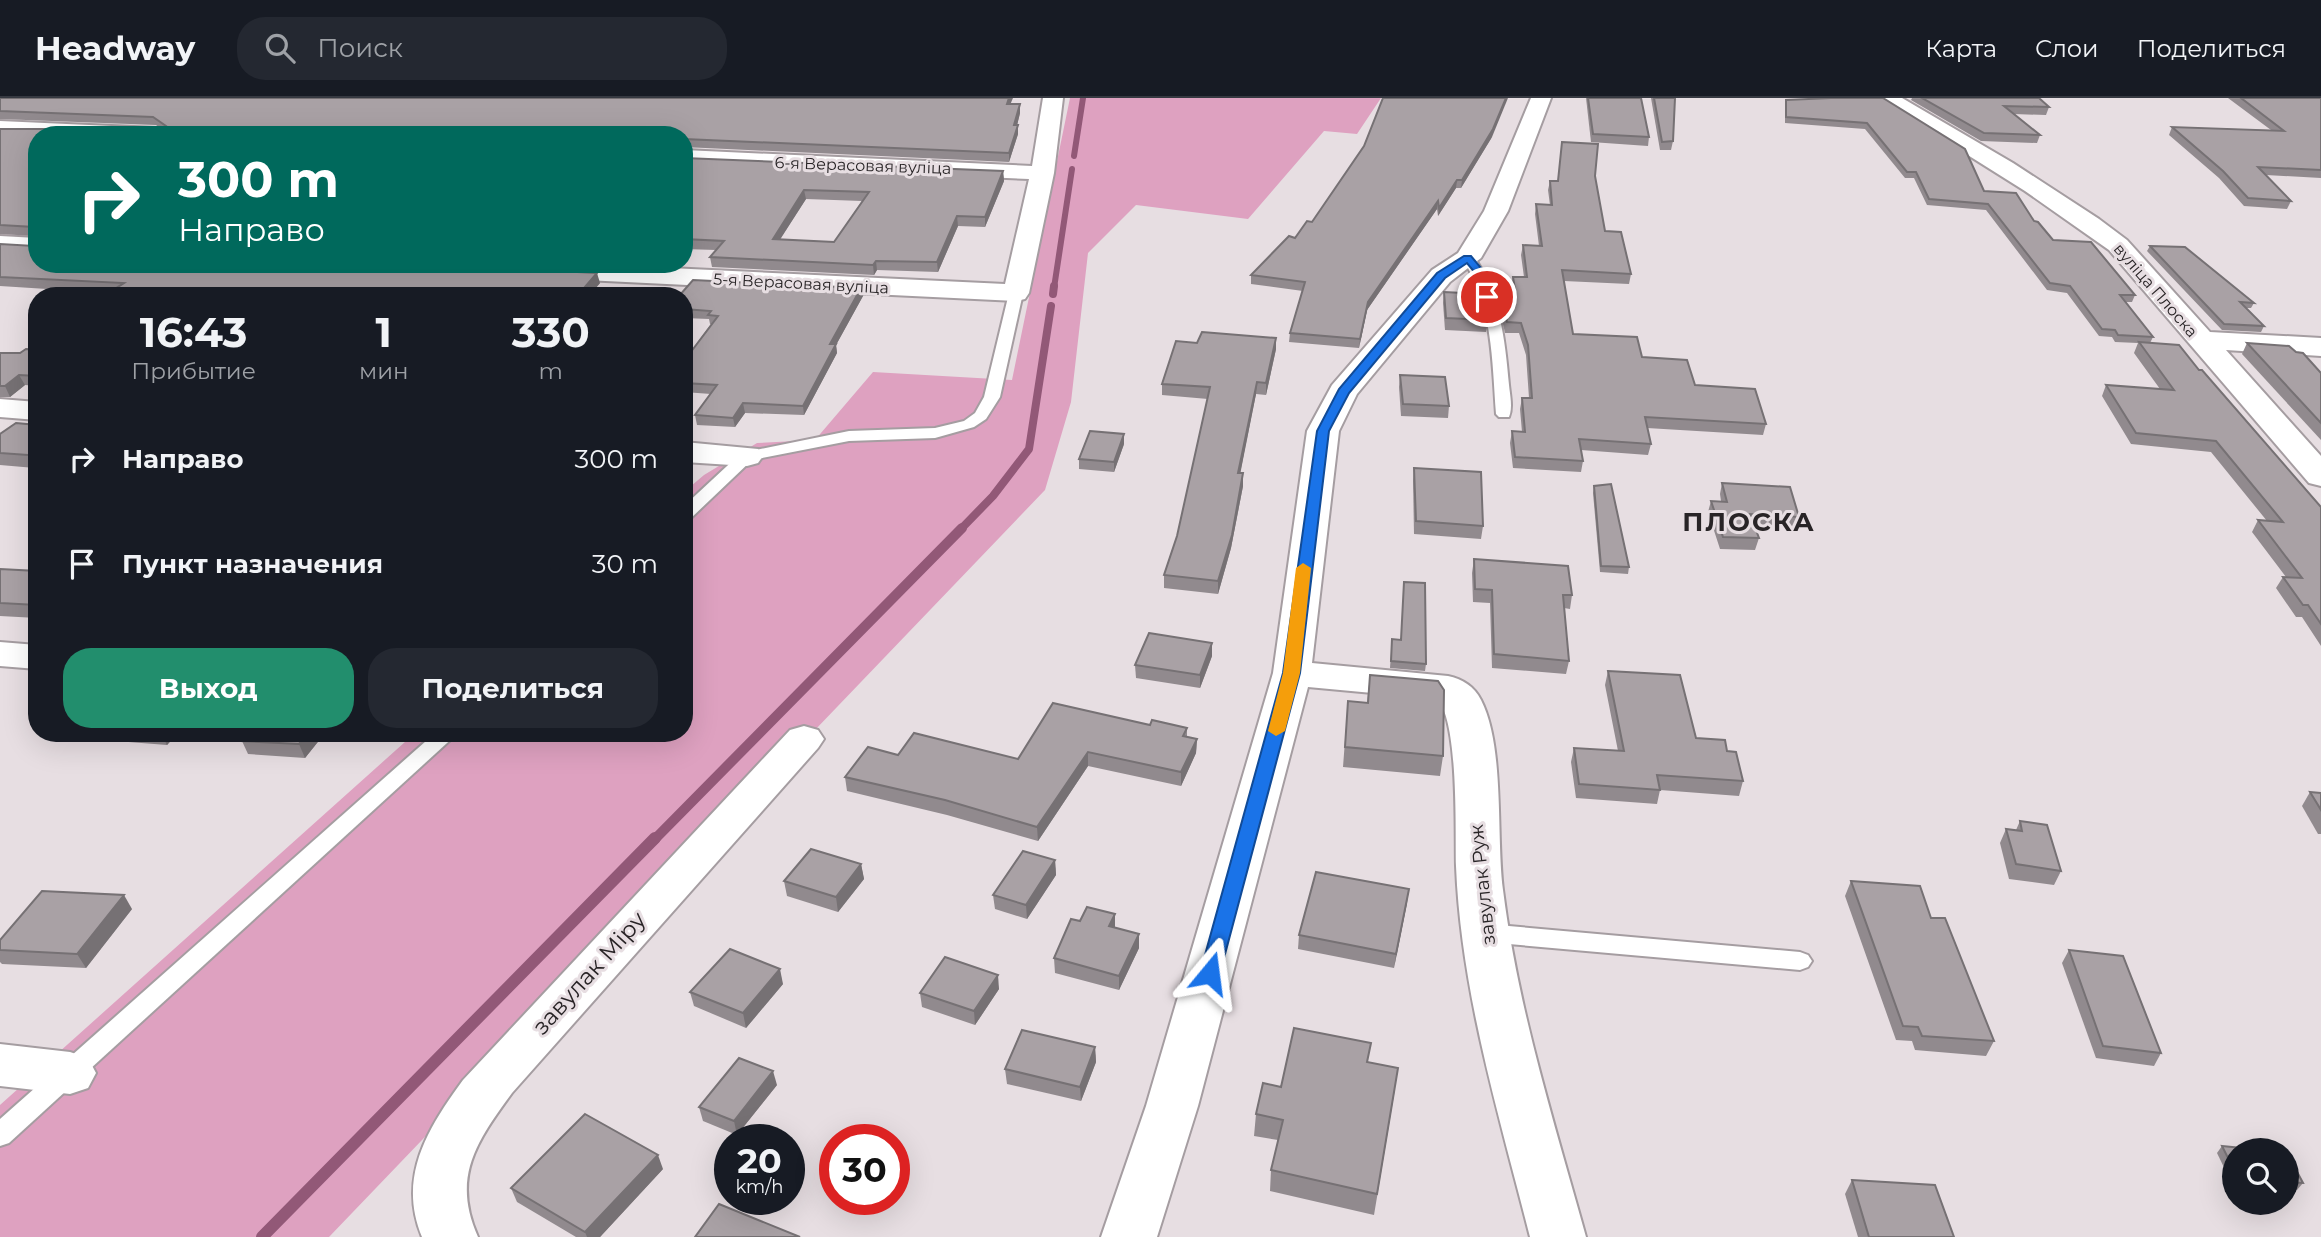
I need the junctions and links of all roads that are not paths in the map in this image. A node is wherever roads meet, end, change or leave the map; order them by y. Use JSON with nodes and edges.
{"nodes":[{"id":1,"x":1053,"y":98,"type":"edge"},
{"id":2,"x":1541,"y":98,"type":"edge"},
{"id":3,"x":1887,"y":98,"type":"edge"},
{"id":4,"x":0,"y":128,"type":"edge"},
{"id":5,"x":28,"y":129,"type":"edge"},
{"id":6,"x":693,"y":157,"type":"edge"},
{"id":7,"x":1042,"y":173,"type":"junction"},
{"id":8,"x":0,"y":244,"type":"edge"},
{"id":9,"x":28,"y":246,"type":"edge"},
{"id":10,"x":1468,"y":258,"type":"junction"},
{"id":11,"x":604,"y":273,"type":"edge"},
{"id":12,"x":1016,"y":293,"type":"junction"},
{"id":13,"x":2199,"y":340,"type":"junction"},
{"id":14,"x":2321,"y":346,"type":"edge"},
{"id":15,"x":0,"y":408,"type":"edge"},
{"id":16,"x":28,"y":410,"type":"edge"},
{"id":17,"x":1504,"y":414,"type":"dead end"},
{"id":18,"x":693,"y":453,"type":"edge"},
{"id":19,"x":747,"y":456,"type":"junction"},
{"id":20,"x":2321,"y":476,"type":"edge"},
{"id":21,"x":693,"y":506,"type":"edge"},
{"id":22,"x":0,"y":654,"type":"edge"},
{"id":23,"x":28,"y":656,"type":"edge"},
{"id":24,"x":1292,"y":673,"type":"junction"},
{"id":25,"x":804,"y":740,"type":"dead end"},
{"id":26,"x":438,"y":742,"type":"edge"},
{"id":27,"x":1486,"y":933,"type":"junction"},
{"id":28,"x":1800,"y":961,"type":"dead end"},
{"id":29,"x":0,"y":1065,"type":"edge"},
{"id":30,"x":70,"y":1073,"type":"junction"},
{"id":31,"x":0,"y":1135,"type":"edge"},
{"id":32,"x":450,"y":1237,"type":"edge"},
{"id":33,"x":1129,"y":1237,"type":"edge"},
{"id":34,"x":1559,"y":1237,"type":"edge"}],
"edges":[{"from":1,"to":7,"type":"street"},
{"from":2,"to":10,"type":"street"},
{"from":3,"to":13,"type":"street","name":"вуліца Плоска"},
{"from":4,"to":5,"type":"street"},
{"from":6,"to":7,"type":"street","name":"6-я Верасовая вуліца"},
{"from":7,"to":12,"type":"street"},
{"from":8,"to":9,"type":"street"},
{"from":10,"to":17,"type":"lane"},
{"from":10,"to":24,"type":"street"},
{"from":11,"to":12,"type":"street","name":"5-я Верасовая вуліца"},
{"from":12,"to":19,"type":"lane"},
{"from":13,"to":14,"type":"street"},
{"from":13,"to":20,"type":"street","name":"вуліца Плоска"},
{"from":15,"to":16,"type":"street"},
{"from":18,"to":19,"type":"street"},
{"from":19,"to":21,"type":"lane"},
{"from":22,"to":23,"type":"street"},
{"from":24,"to":27,"type":"street","name":"завулак Руж"},
{"from":24,"to":33,"type":"street"},
{"from":25,"to":32,"type":"street","name":"завулак Міру"},
{"from":26,"to":30,"type":"lane"},
{"from":27,"to":28,"type":"lane"},
{"from":27,"to":34,"type":"street","name":"завулак Руж"},
{"from":29,"to":30,"type":"street"},
{"from":30,"to":31,"type":"lane"}]}
